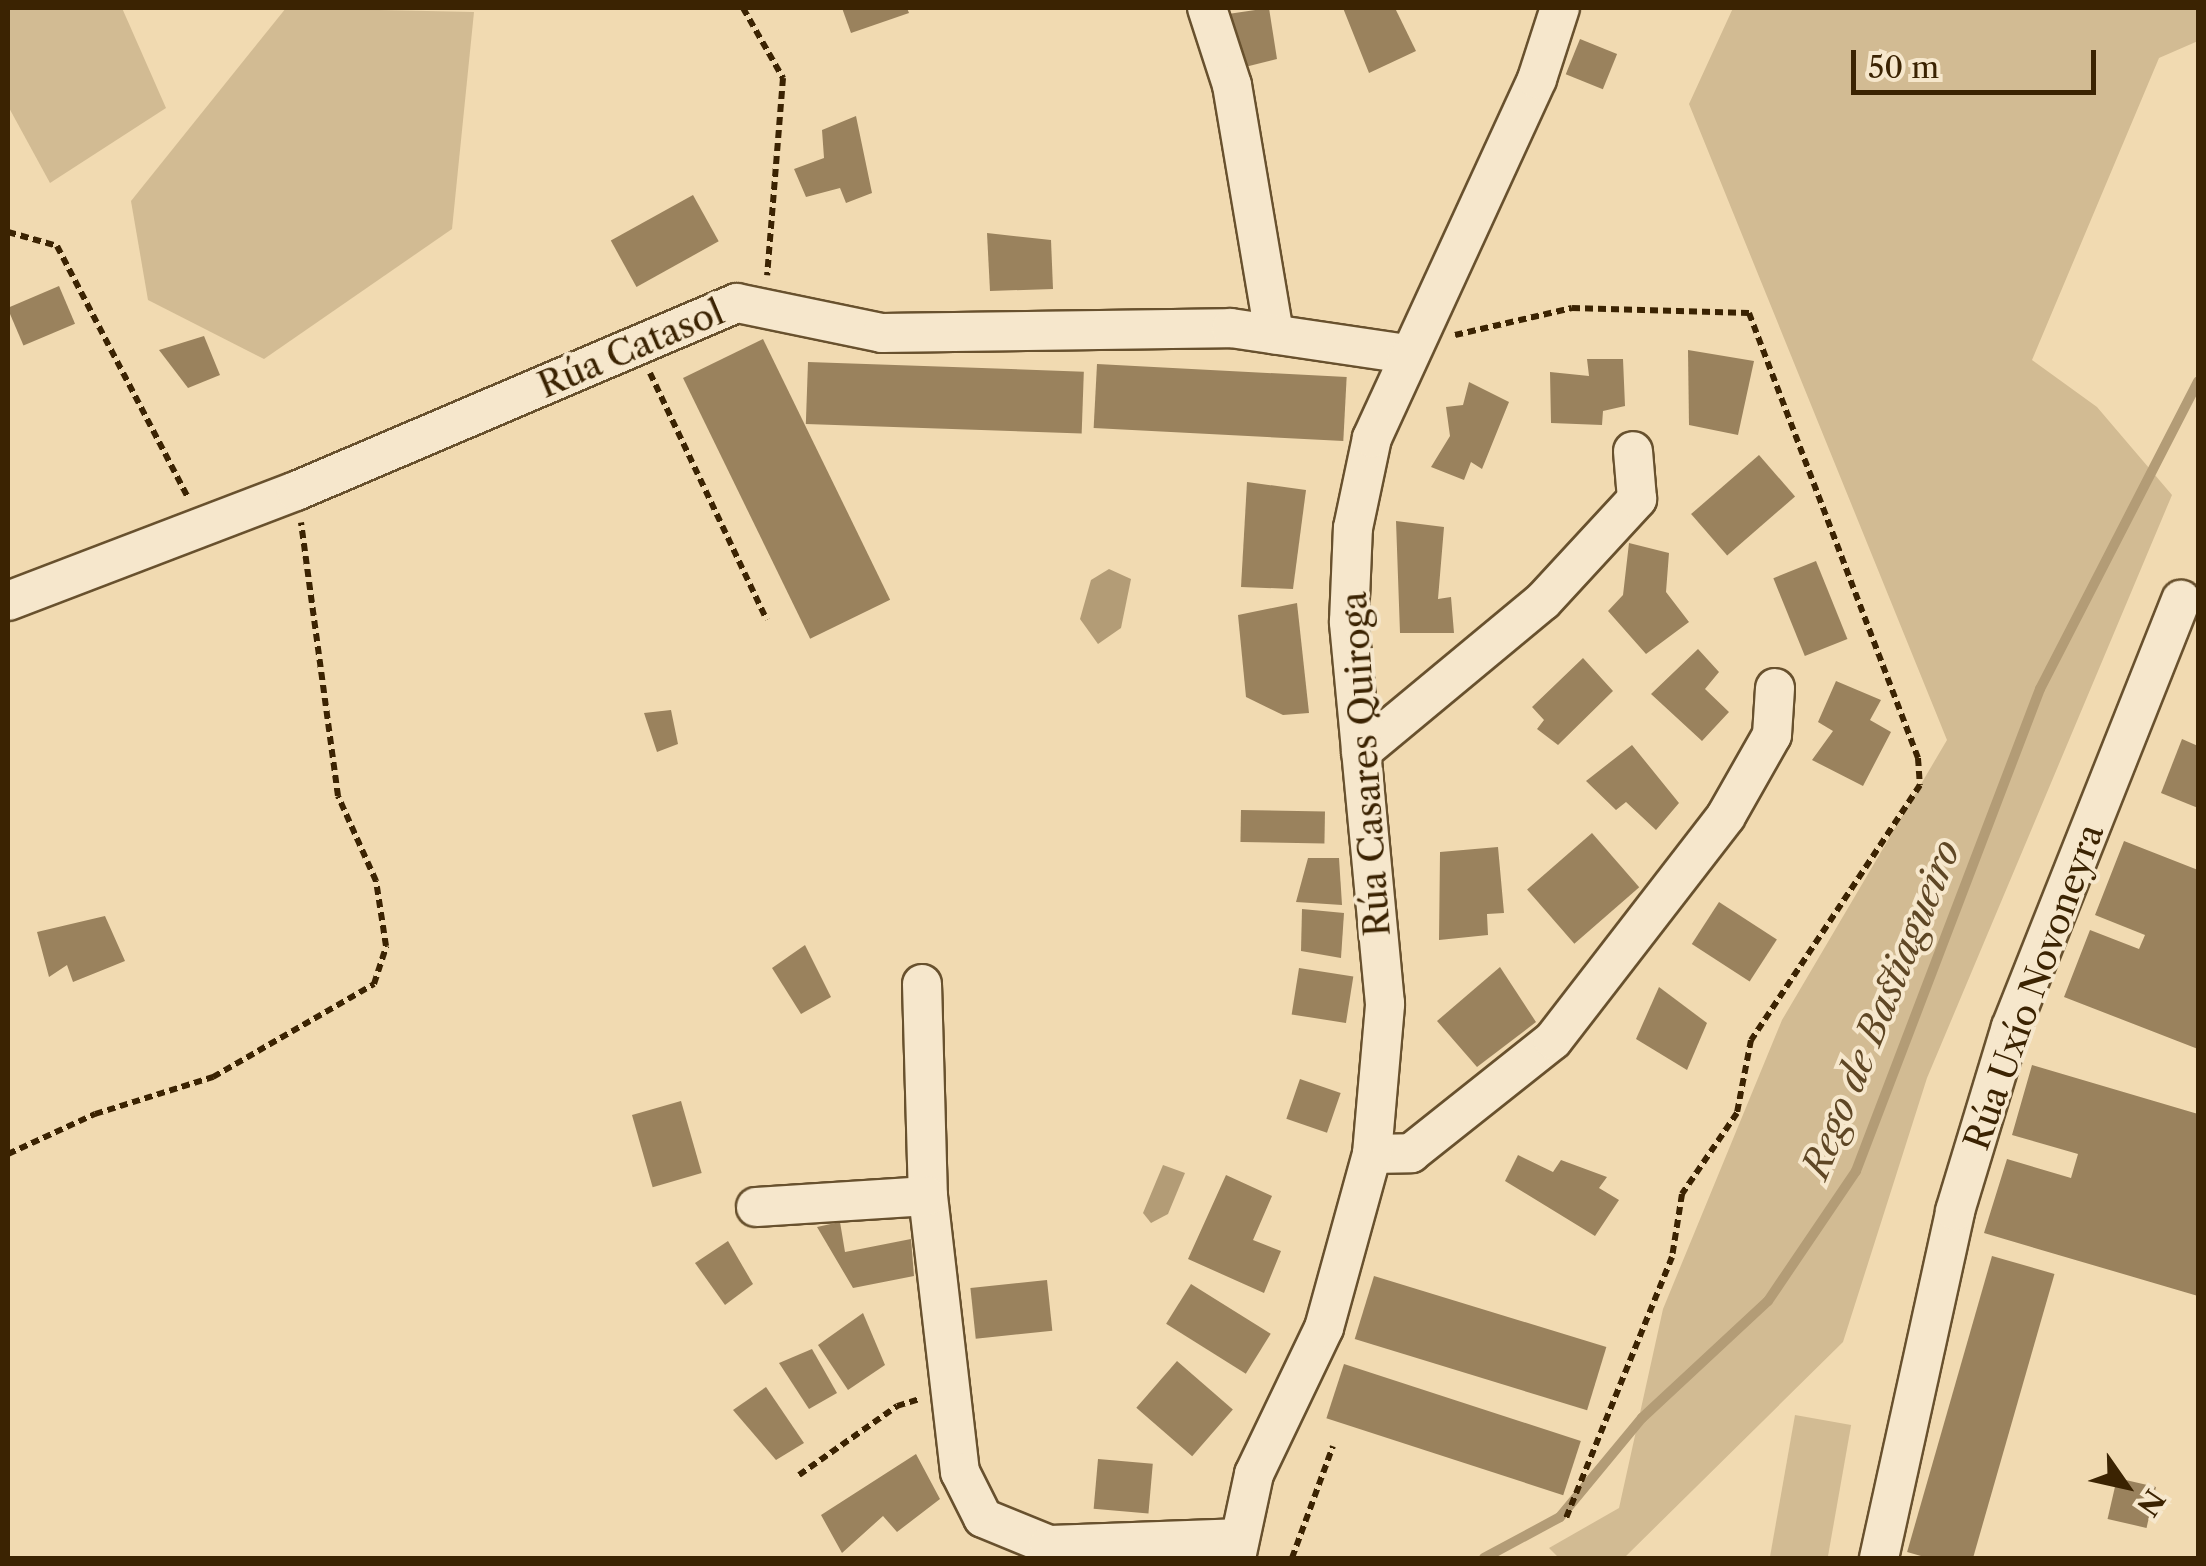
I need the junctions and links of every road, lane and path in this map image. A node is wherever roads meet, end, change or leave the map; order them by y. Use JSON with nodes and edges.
{"nodes":[{"id":1,"x":743,"y":8,"type":"edge"},
{"id":2,"x":1207,"y":8,"type":"edge"},
{"id":3,"x":1560,"y":8,"type":"edge"},
{"id":4,"x":8,"y":232,"type":"edge"},
{"id":5,"x":765,"y":306,"type":"junction"},
{"id":6,"x":1274,"y":334,"type":"junction"},
{"id":7,"x":638,"y":346,"type":"junction"},
{"id":8,"x":1408,"y":354,"type":"junction"},
{"id":9,"x":1633,"y":451,"type":"dead end"},
{"id":10,"x":296,"y":491,"type":"junction"},
{"id":11,"x":201,"y":527,"type":"junction"},
{"id":12,"x":2182,"y":600,"type":"dead end"},
{"id":13,"x":8,"y":601,"type":"edge"},
{"id":14,"x":767,"y":620,"type":"dead end"},
{"id":15,"x":1775,"y":688,"type":"dead end"},
{"id":16,"x":1360,"y":752,"type":"junction"},
{"id":17,"x":922,"y":984,"type":"dead end"},
{"id":18,"x":8,"y":1154,"type":"edge"},
{"id":19,"x":1372,"y":1154,"type":"junction"},
{"id":20,"x":928,"y":1196,"type":"junction"},
{"id":21,"x":756,"y":1208,"type":"dead end"},
{"id":22,"x":951,"y":1390,"type":"junction"},
{"id":23,"x":1333,"y":1446,"type":"dead end"},
{"id":24,"x":799,"y":1475,"type":"dead end"},
{"id":25,"x":1237,"y":1548,"type":"edge"},
{"id":26,"x":1292,"y":1558,"type":"edge"},
{"id":27,"x":1878,"y":1558,"type":"edge"}],
"edges":[{"from":1,"to":5,"type":"path"},
{"from":2,"to":6,"type":"street"},
{"from":3,"to":8,"type":"street","name":"Rúa Casares Quiroga"},
{"from":4,"to":11,"type":"path"},
{"from":5,"to":6,"type":"street","name":"Rúa Catasol"},
{"from":5,"to":7,"type":"street","name":"Rúa Catasol"},
{"from":6,"to":8,"type":"street","name":"Rúa Catasol"},
{"from":7,"to":10,"type":"street","name":"Rúa Catasol"},
{"from":7,"to":14,"type":"path"},
{"from":8,"to":16,"type":"street","name":"Rúa Casares Quiroga"},
{"from":9,"to":16,"type":"street"},
{"from":10,"to":11,"type":"street","name":"Rúa Catasol"},
{"from":10,"to":18,"type":"path"},
{"from":11,"to":13,"type":"street","name":"Rúa Catasol"},
{"from":12,"to":27,"type":"street","name":"Rúa Uxío Novoneyra"},
{"from":15,"to":19,"type":"street"},
{"from":16,"to":19,"type":"street","name":"Rúa Casares Quiroga"},
{"from":17,"to":20,"type":"street","name":"Rúa Casares Quiroga"},
{"from":19,"to":25,"type":"street","name":"Rúa Casares Quiroga"},
{"from":20,"to":21,"type":"street"},
{"from":20,"to":22,"type":"street","name":"Rúa Casares Quiroga"},
{"from":22,"to":24,"type":"path"},
{"from":22,"to":25,"type":"street","name":"Rúa Casares Quiroga"},
{"from":23,"to":26,"type":"path"}]}
